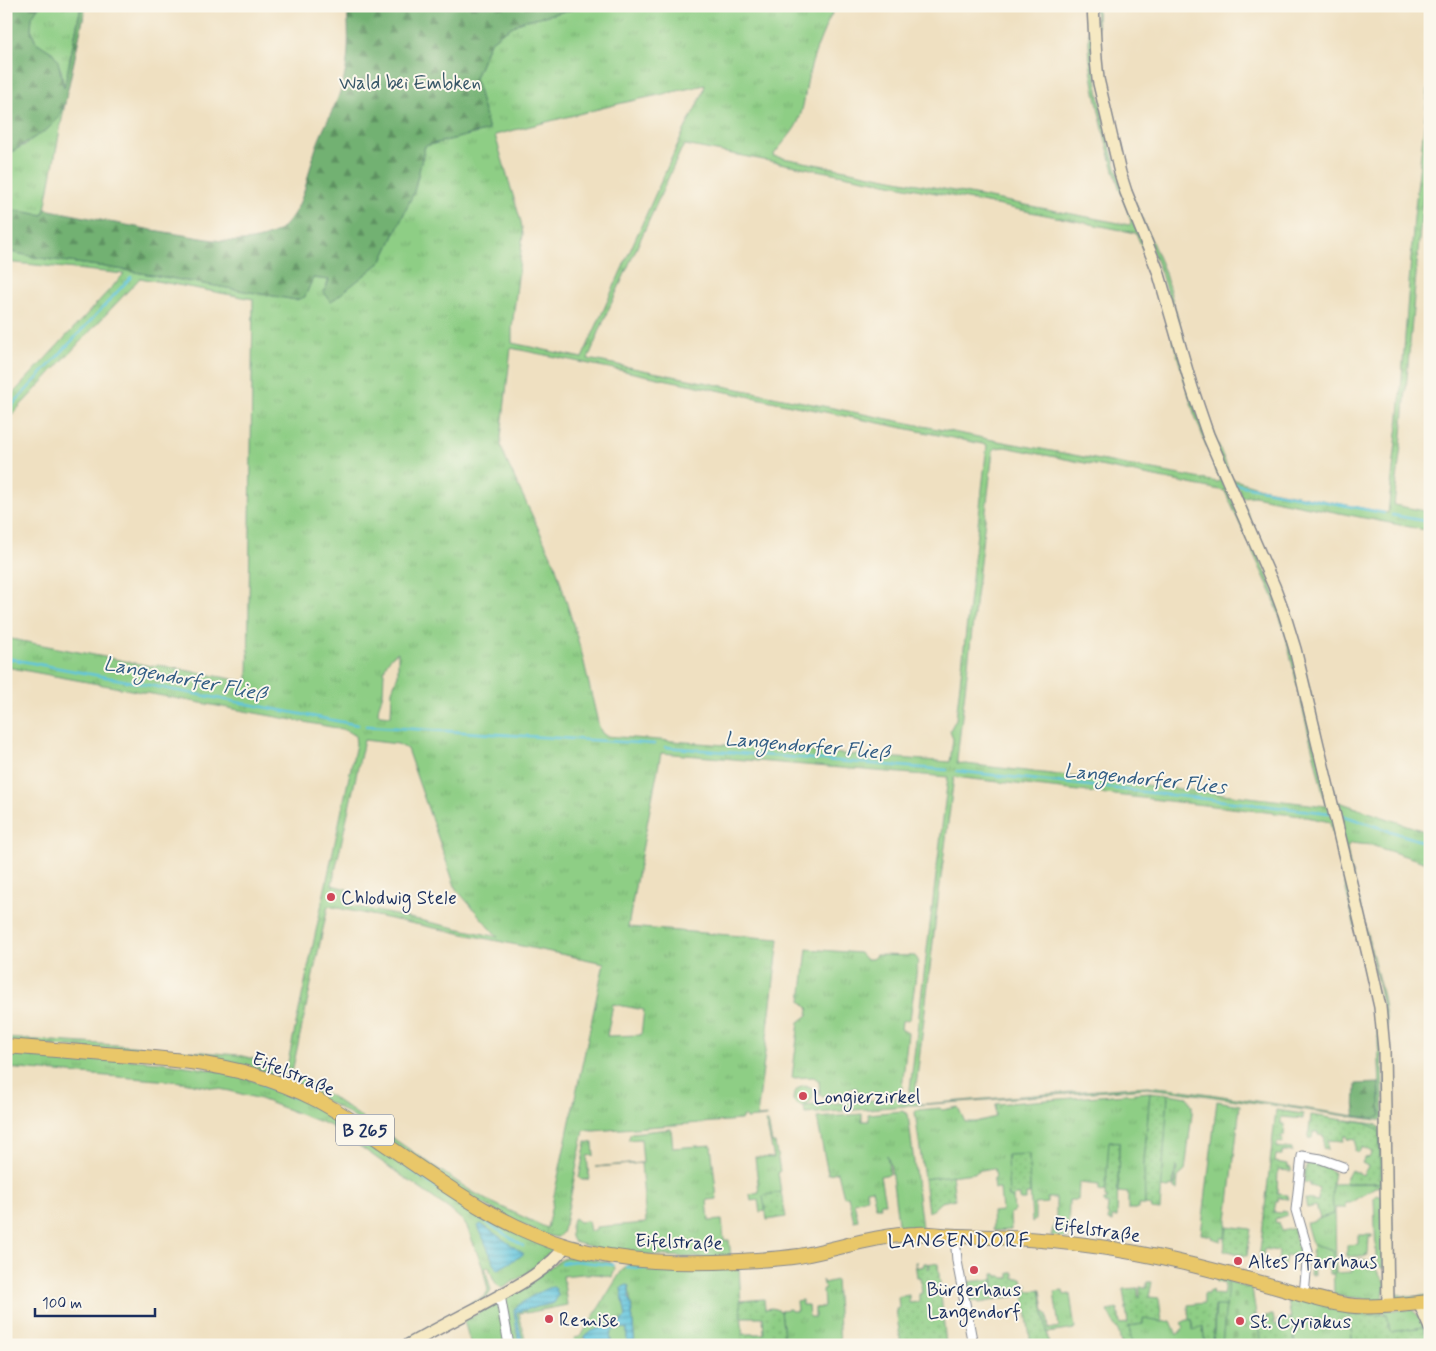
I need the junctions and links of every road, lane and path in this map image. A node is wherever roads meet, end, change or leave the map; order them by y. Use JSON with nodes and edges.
{"nodes":[{"id":1,"x":1093,"y":6,"type":"edge"},
{"id":2,"x":6,"y":1046,"type":"edge"},
{"id":3,"x":1343,"y":1167,"type":"dead end"},
{"id":4,"x":955,"y":1236,"type":"junction"},
{"id":5,"x":565,"y":1246,"type":"junction"},
{"id":6,"x":500,"y":1295,"type":"junction"},
{"id":7,"x":1304,"y":1295,"type":"junction"},
{"id":8,"x":1424,"y":1303,"type":"edge"},
{"id":9,"x":1388,"y":1306,"type":"junction"},
{"id":10,"x":1430,"y":1328,"type":"edge"},
{"id":11,"x":408,"y":1345,"type":"edge"},
{"id":12,"x":509,"y":1345,"type":"edge"},
{"id":13,"x":973,"y":1345,"type":"edge"}],
"edges":[{"from":1,"to":9,"type":"street"},
{"from":2,"to":5,"type":"main road","name":"Eifelstraße","number":"B 265"},
{"from":3,"to":7,"type":"street"},
{"from":4,"to":5,"type":"main road","name":"Eifelstraße","number":"B 265"},
{"from":4,"to":7,"type":"main road","name":"Eifelstraße","number":"B 265"},
{"from":4,"to":13,"type":"street"},
{"from":5,"to":6,"type":"street"},
{"from":6,"to":11,"type":"street"},
{"from":6,"to":12,"type":"street"},
{"from":7,"to":9,"type":"main road","name":"Eifelstraße","number":"B 265"},
{"from":8,"to":9,"type":"main road","number":"B 265"},
{"from":8,"to":10,"type":"street"}]}
